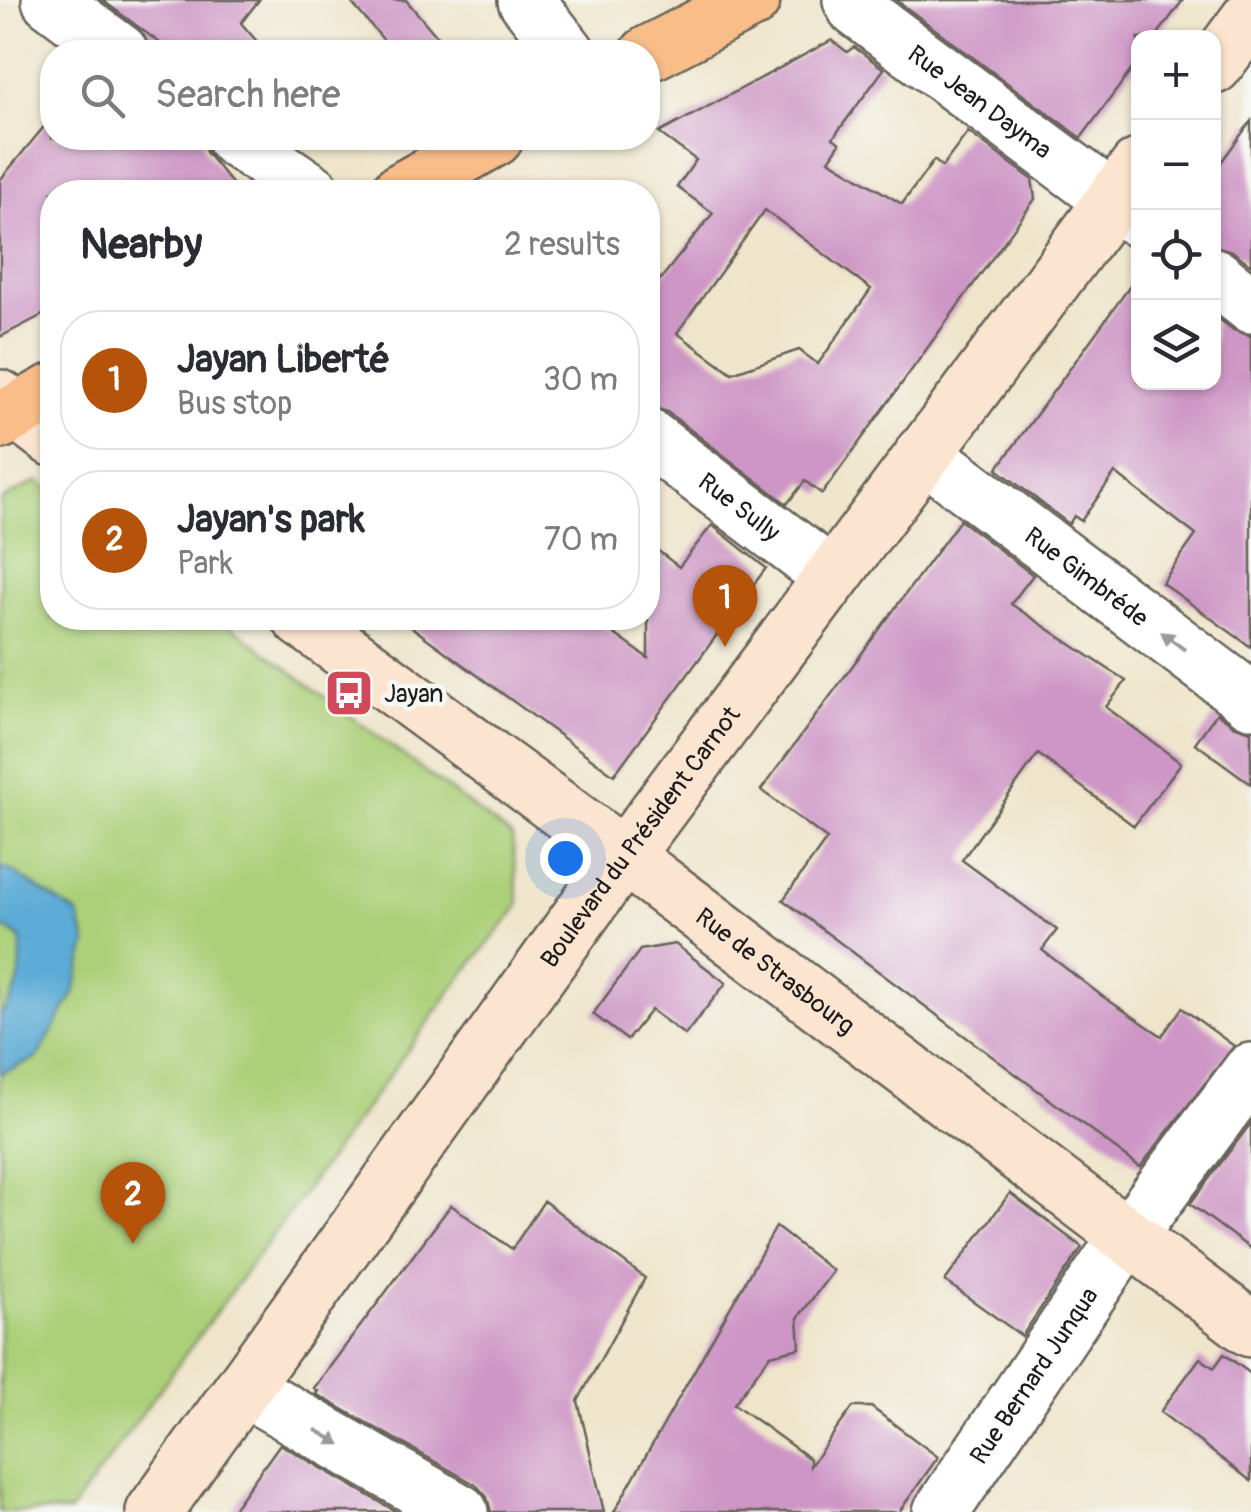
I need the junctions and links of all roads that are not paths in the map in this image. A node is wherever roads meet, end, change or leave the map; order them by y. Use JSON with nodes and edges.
{"nodes":[{"id":1,"x":50,"y":0,"type":"edge"},
{"id":2,"x":526,"y":0,"type":"edge"},
{"id":3,"x":752,"y":0,"type":"edge"},
{"id":4,"x":851,"y":0,"type":"edge"},
{"id":5,"x":1251,"y":16,"type":"edge"},
{"id":6,"x":104,"y":40,"type":"edge"},
{"id":7,"x":558,"y":40,"type":"edge"},
{"id":8,"x":660,"y":48,"type":"edge"},
{"id":9,"x":1221,"y":57,"type":"edge"},
{"id":10,"x":252,"y":150,"type":"edge"},
{"id":11,"x":473,"y":150,"type":"edge"},
{"id":12,"x":295,"y":180,"type":"edge"},
{"id":13,"x":420,"y":180,"type":"edge"},
{"id":14,"x":1130,"y":195,"type":"edge"},
{"id":15,"x":1221,"y":281,"type":"edge"},
{"id":16,"x":1251,"y":305,"type":"edge"},
{"id":17,"x":660,"y":446,"type":"edge"},
{"id":18,"x":922,"y":453,"type":"junction"},
{"id":19,"x":832,"y":576,"type":"junction"},
{"id":20,"x":316,"y":630,"type":"edge"},
{"id":21,"x":1251,"y":700,"type":"edge"},
{"id":22,"x":625,"y":857,"type":"junction"},
{"id":23,"x":1251,"y":1072,"type":"edge"},
{"id":24,"x":1127,"y":1236,"type":"junction"},
{"id":25,"x":1251,"y":1329,"type":"edge"},
{"id":26,"x":244,"y":1388,"type":"junction"},
{"id":27,"x":154,"y":1512,"type":"edge"},
{"id":28,"x":460,"y":1512,"type":"edge"},
{"id":29,"x":941,"y":1512,"type":"edge"}],
"edges":[{"from":1,"to":6,"type":"street"},
{"from":2,"to":7,"type":"street"},
{"from":3,"to":8,"type":"main road"},
{"from":4,"to":14,"type":"street","name":"Rue Jean Dayma"},
{"from":5,"to":9,"type":"street"},
{"from":10,"to":12,"type":"street"},
{"from":11,"to":13,"type":"main road"},
{"from":14,"to":18,"type":"street","name":"Boulevard du Président Carnot"},
{"from":15,"to":16,"type":"street"},
{"from":17,"to":19,"type":"street","name":"Rue Sully"},
{"from":18,"to":19,"type":"street","name":"Boulevard du Président Carnot"},
{"from":21,"to":18,"type":"street","name":"Rue Gimbréde","one_way":true},
{"from":19,"to":22,"type":"street","name":"Boulevard du Président Carnot"},
{"from":20,"to":22,"type":"street","name":"Rue de Strasbourg"},
{"from":22,"to":24,"type":"street","name":"Rue de Strasbourg"},
{"from":22,"to":26,"type":"street","name":"Boulevard du Président Carnot"},
{"from":23,"to":24,"type":"street","name":"Rue Bernard Junqua"},
{"from":24,"to":25,"type":"street","name":"Rue de Strasbourg"},
{"from":24,"to":29,"type":"street","name":"Rue Bernard Junqua"},
{"from":26,"to":27,"type":"street","name":"Boulevard du Président Carnot"},
{"from":26,"to":28,"type":"street","one_way":true}]}
